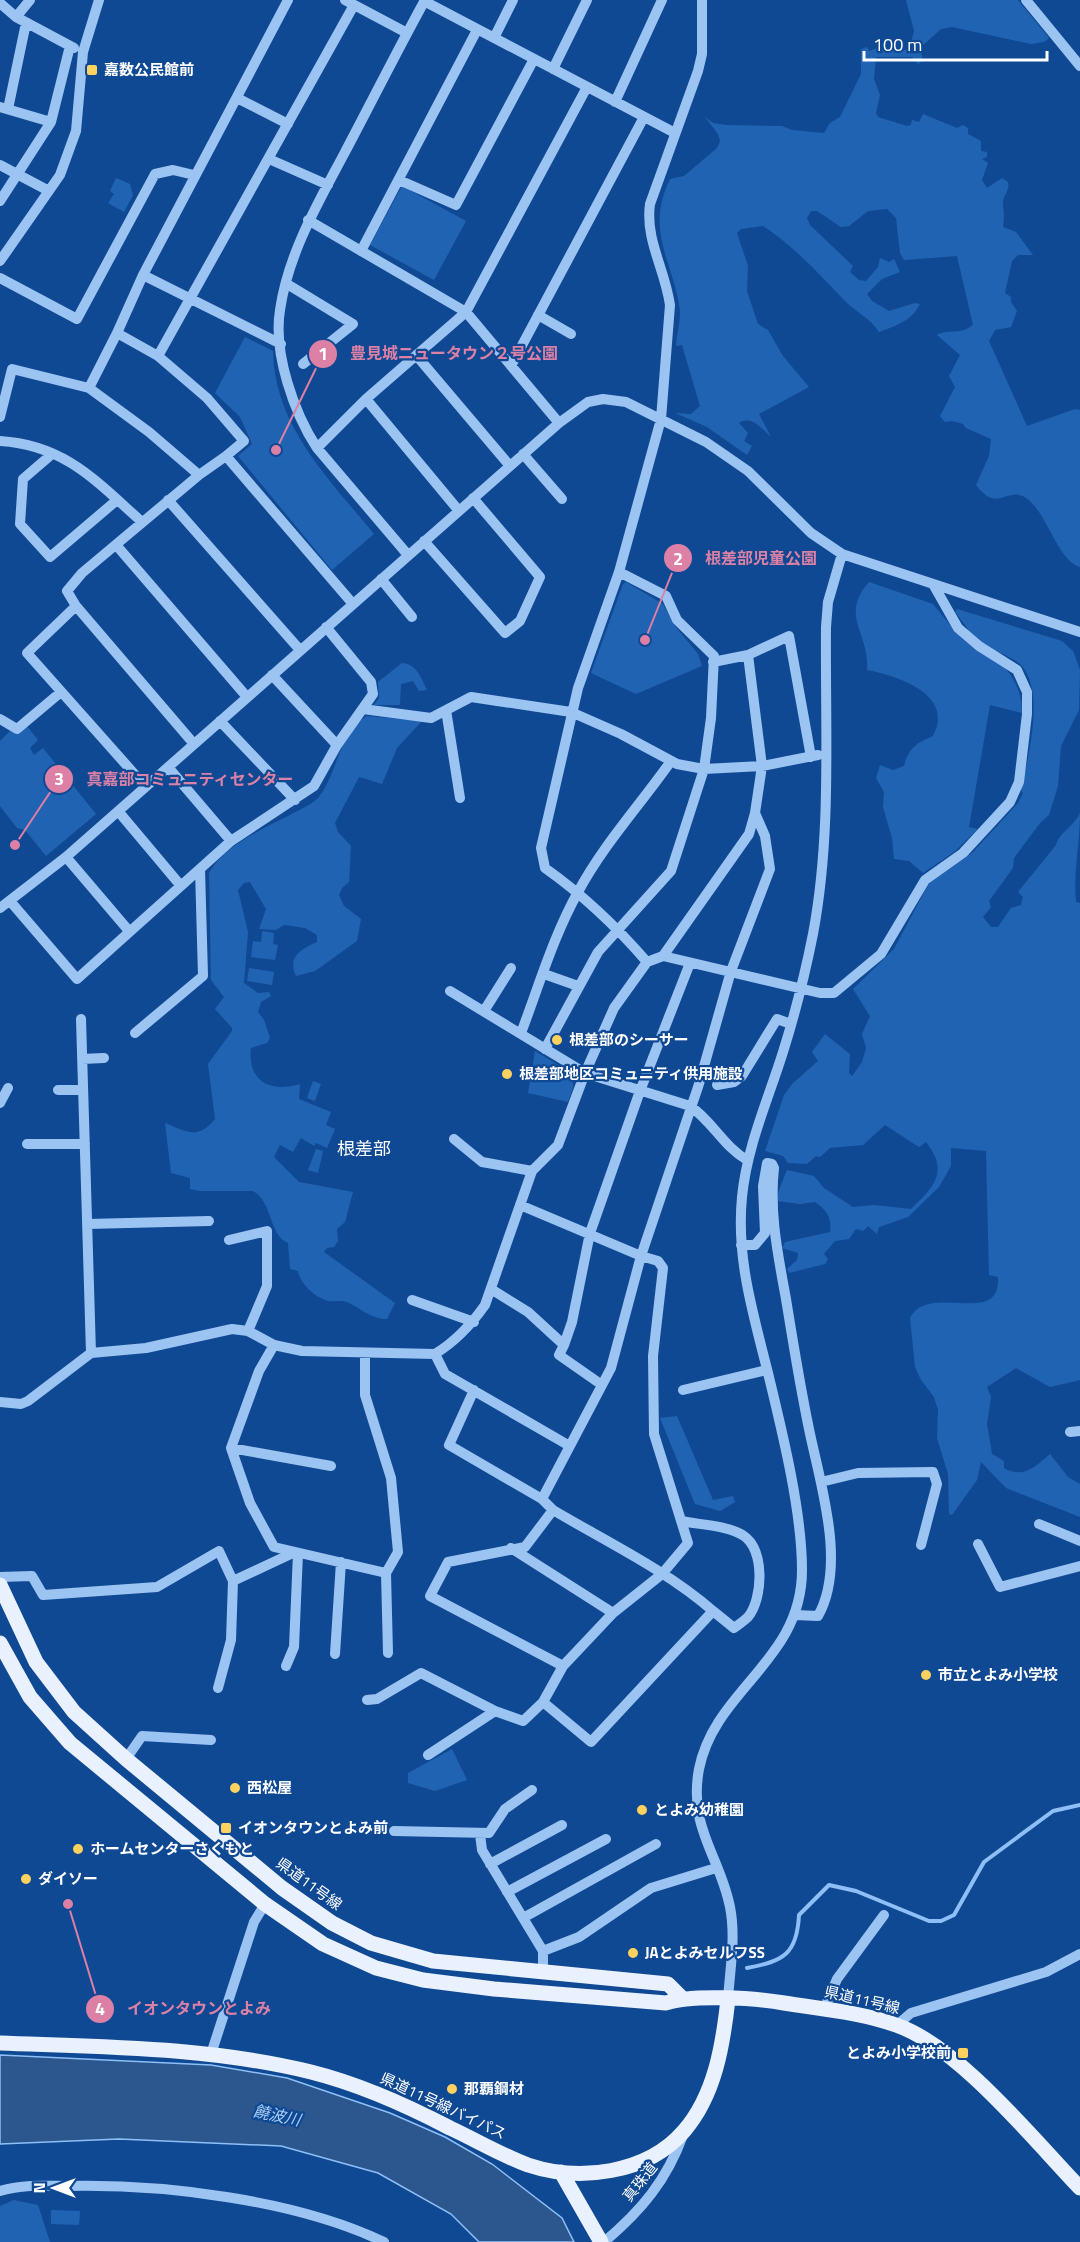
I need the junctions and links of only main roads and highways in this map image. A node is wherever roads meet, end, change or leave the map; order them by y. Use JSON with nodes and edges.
{"nodes":[{"id":1,"x":0,"y":1585,"type":"edge"},
{"id":2,"x":0,"y":1643,"type":"edge"},
{"id":3,"x":681,"y":1997,"type":"junction"},
{"id":4,"x":728,"y":1999,"type":"junction"},
{"id":5,"x":0,"y":2043,"type":"edge"},
{"id":6,"x":561,"y":2172,"type":"junction"},
{"id":7,"x":1080,"y":2188,"type":"edge"},
{"id":8,"x":603,"y":2242,"type":"edge"}],
"edges":[{"from":1,"to":3,"type":"main road","name":"県道11号線"},
{"from":2,"to":3,"type":"main road","name":"県道11号線"},
{"from":3,"to":4,"type":"main road","name":"県道11号線"},
{"from":4,"to":6,"type":"main road","name":"県道11号線バイパス"},
{"from":4,"to":7,"type":"main road","name":"県道11号線"},
{"from":5,"to":6,"type":"main road","name":"県道11号線バイパス"},
{"from":6,"to":8,"type":"main road"}]}
